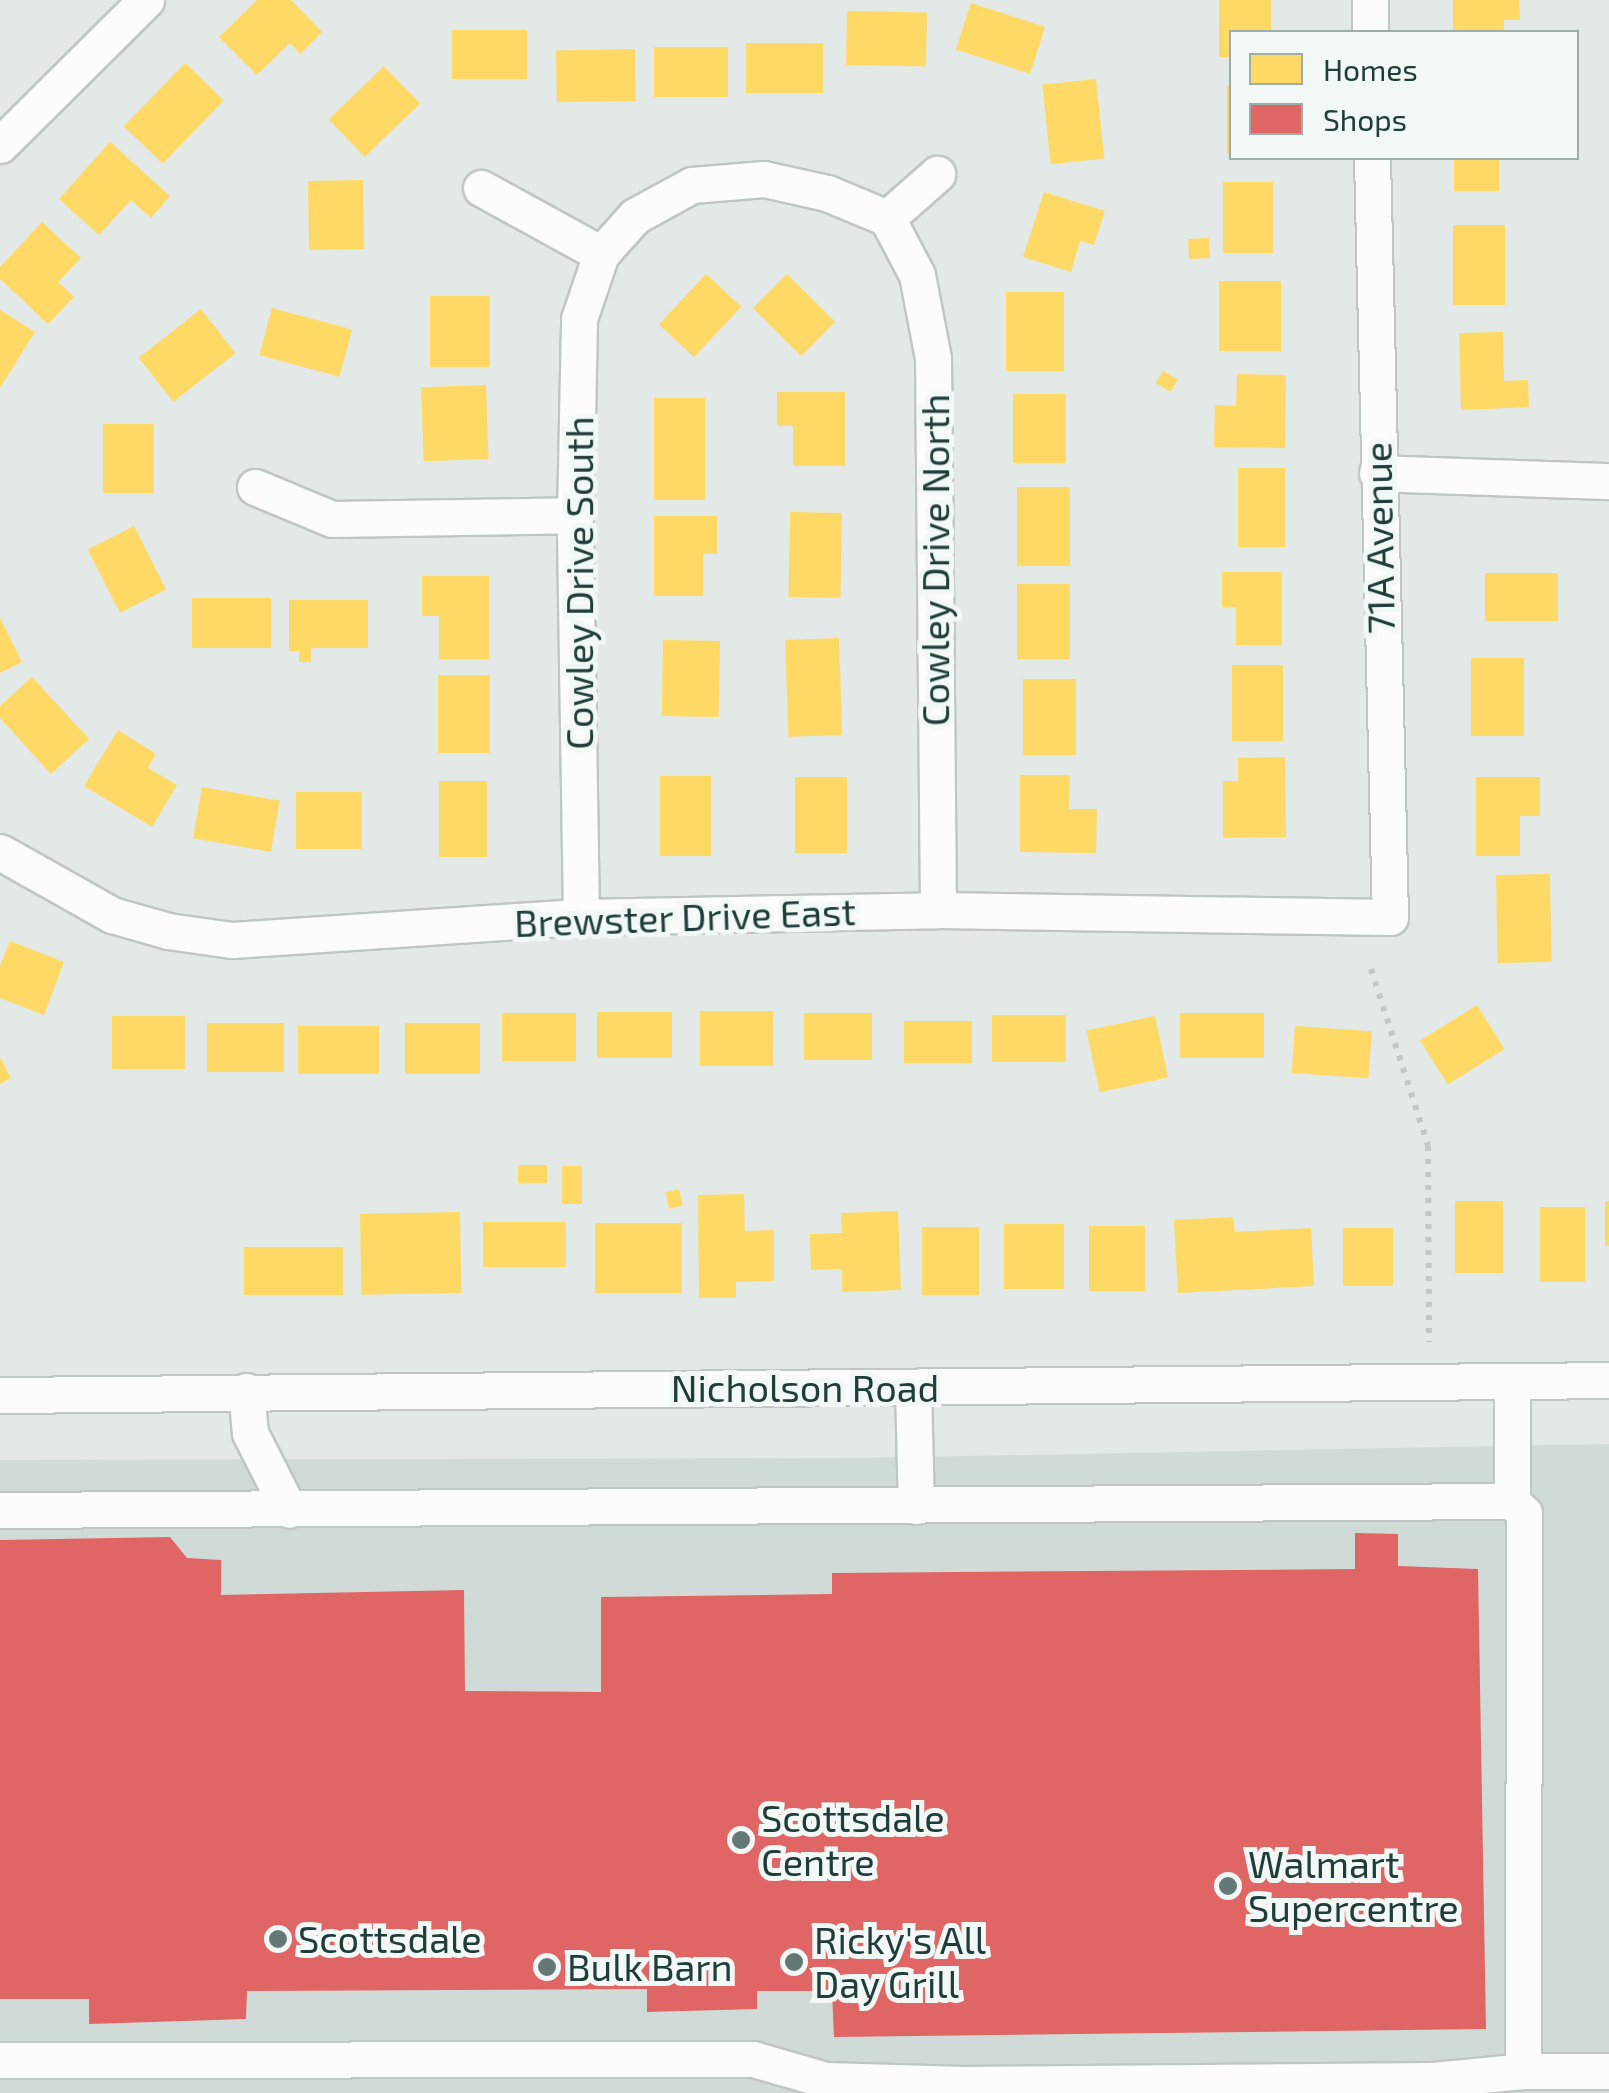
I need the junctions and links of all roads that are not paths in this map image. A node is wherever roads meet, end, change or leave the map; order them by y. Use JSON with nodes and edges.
{"nodes":[{"id":1,"x":146,"y":0,"type":"edge"},
{"id":2,"x":1370,"y":0,"type":"edge"},
{"id":3,"x":1370,"y":30,"type":"edge"},
{"id":4,"x":0,"y":145,"type":"edge"},
{"id":5,"x":1372,"y":160,"type":"edge"},
{"id":6,"x":937,"y":174,"type":"dead end"},
{"id":7,"x":481,"y":188,"type":"dead end"},
{"id":8,"x":888,"y":218,"type":"junction"},
{"id":9,"x":602,"y":254,"type":"junction"},
{"id":10,"x":1376,"y":474,"type":"junction"},
{"id":11,"x":1609,"y":481,"type":"edge"},
{"id":12,"x":255,"y":488,"type":"dead end"},
{"id":13,"x":575,"y":515,"type":"junction"},
{"id":14,"x":0,"y":852,"type":"edge"},
{"id":15,"x":938,"y":910,"type":"junction"},
{"id":16,"x":580,"y":917,"type":"junction"},
{"id":17,"x":1390,"y":918,"type":"joint"},
{"id":18,"x":1609,"y":1380,"type":"edge"},
{"id":19,"x":1512,"y":1382,"type":"junction"},
{"id":20,"x":913,"y":1387,"type":"junction"},
{"id":21,"x":246,"y":1392,"type":"junction"},
{"id":22,"x":0,"y":1395,"type":"edge"},
{"id":23,"x":1512,"y":1501,"type":"junction"},
{"id":24,"x":916,"y":1506,"type":"junction"},
{"id":25,"x":0,"y":1510,"type":"edge"},
{"id":26,"x":288,"y":1510,"type":"junction"},
{"id":27,"x":0,"y":2060,"type":"edge"},
{"id":28,"x":1522,"y":2071,"type":"junction"},
{"id":29,"x":1609,"y":2071,"type":"edge"},
{"id":30,"x":964,"y":2088,"type":"edge"}],
"edges":[{"from":1,"to":4,"type":"street"},
{"from":2,"to":3,"type":"street"},
{"from":5,"to":10,"type":"street","name":"71A Avenue"},
{"from":6,"to":8,"type":"street"},
{"from":7,"to":9,"type":"street"},
{"from":8,"to":9,"type":"street","name":"Cowley Drive South"},
{"from":8,"to":15,"type":"street","name":"Cowley Drive North"},
{"from":9,"to":13,"type":"street","name":"Cowley Drive South"},
{"from":10,"to":11,"type":"street"},
{"from":10,"to":17,"type":"street","name":"71A Avenue"},
{"from":12,"to":13,"type":"street"},
{"from":13,"to":16,"type":"street","name":"Cowley Drive South"},
{"from":14,"to":16,"type":"street","name":"Brewster Drive East"},
{"from":15,"to":16,"type":"street","name":"Brewster Drive East"},
{"from":15,"to":17,"type":"street","name":"Brewster Drive East"},
{"from":18,"to":19,"type":"street","name":"Nicholson Road"},
{"from":19,"to":20,"type":"street","name":"Nicholson Road"},
{"from":19,"to":23,"type":"street"},
{"from":20,"to":21,"type":"street","name":"Nicholson Road"},
{"from":20,"to":24,"type":"street"},
{"from":21,"to":22,"type":"street","name":"Nicholson Road"},
{"from":21,"to":26,"type":"street"},
{"from":23,"to":24,"type":"street"},
{"from":23,"to":28,"type":"street"},
{"from":24,"to":26,"type":"street"},
{"from":25,"to":26,"type":"street"},
{"from":27,"to":30,"type":"street"},
{"from":28,"to":29,"type":"street"},
{"from":28,"to":30,"type":"street"}]}
